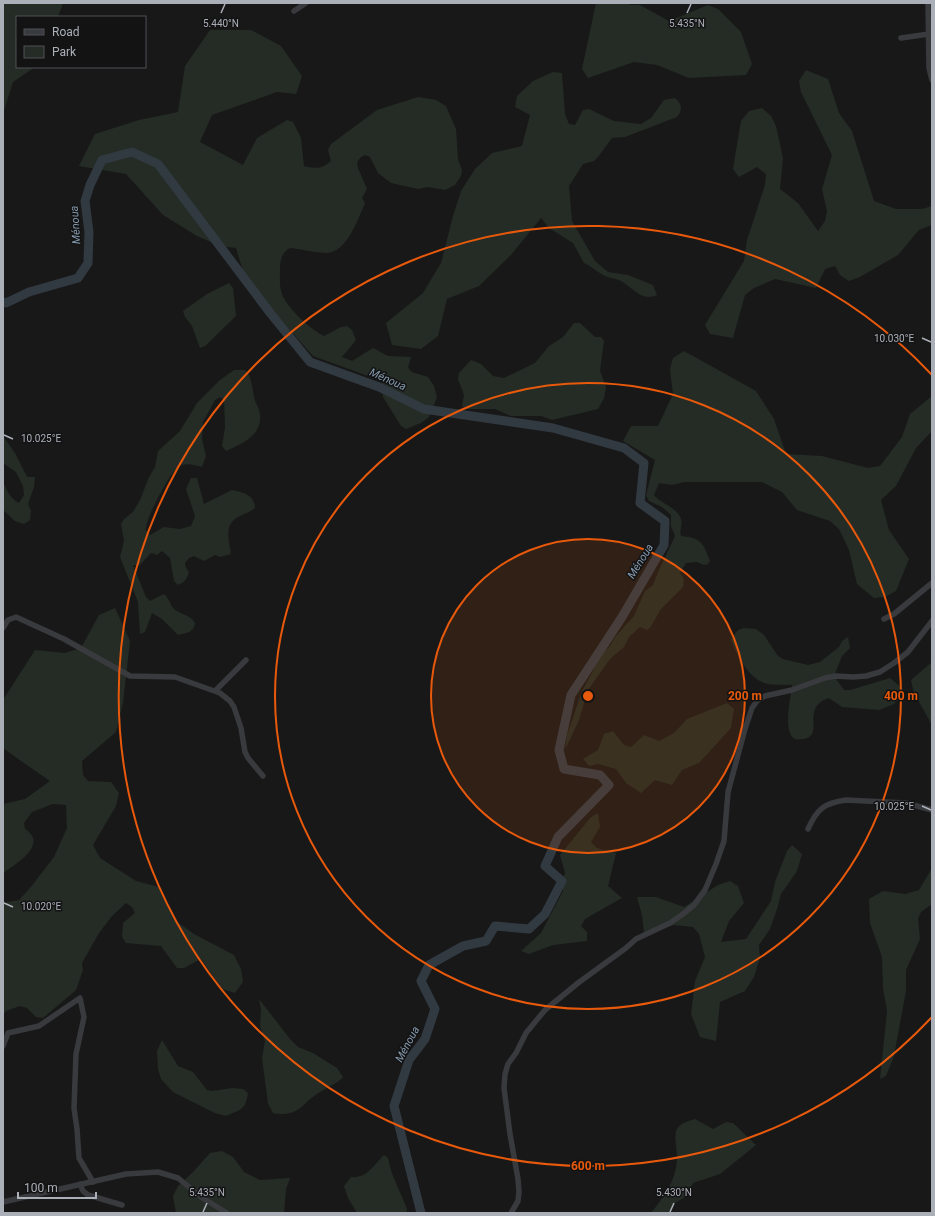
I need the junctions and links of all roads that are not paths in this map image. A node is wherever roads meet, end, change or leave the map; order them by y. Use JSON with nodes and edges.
{"nodes":[{"id":1,"x":306,"y":3,"type":"edge"},
{"id":2,"x":928,"y":3,"type":"edge"},
{"id":3,"x":294,"y":11,"type":"dead end"},
{"id":4,"x":929,"y":34,"type":"junction"},
{"id":5,"x":901,"y":38,"type":"dead end"},
{"id":6,"x":932,"y":80,"type":"edge"},
{"id":7,"x":932,"y":582,"type":"edge"},
{"id":8,"x":884,"y":619,"type":"dead end"},
{"id":9,"x":932,"y":621,"type":"edge"},
{"id":10,"x":3,"y":628,"type":"edge"},
{"id":11,"x":246,"y":660,"type":"dead end"},
{"id":12,"x":216,"y":690,"type":"junction"},
{"id":13,"x":262,"y":776,"type":"dead end"},
{"id":14,"x":932,"y":810,"type":"edge"},
{"id":15,"x":808,"y":829,"type":"dead end"},
{"id":16,"x":3,"y":1046,"type":"edge"},
{"id":17,"x":93,"y":1182,"type":"junction"},
{"id":18,"x":80,"y":1184,"type":"junction"},
{"id":19,"x":3,"y":1202,"type":"edge"},
{"id":20,"x":122,"y":1205,"type":"dead end"},
{"id":21,"x":227,"y":1213,"type":"edge"},
{"id":22,"x":511,"y":1213,"type":"edge"}],
"edges":[{"from":1,"to":3,"type":"street"},
{"from":2,"to":4,"type":"street"},
{"from":4,"to":5,"type":"street"},
{"from":4,"to":6,"type":"street"},
{"from":7,"to":8,"type":"street"},
{"from":9,"to":22,"type":"street"},
{"from":10,"to":12,"type":"street"},
{"from":11,"to":12,"type":"street"},
{"from":12,"to":13,"type":"street"},
{"from":14,"to":15,"type":"street"},
{"from":16,"to":17,"type":"street"},
{"from":17,"to":18,"type":"street"},
{"from":17,"to":21,"type":"street"},
{"from":18,"to":19,"type":"street"},
{"from":18,"to":20,"type":"street"}]}
